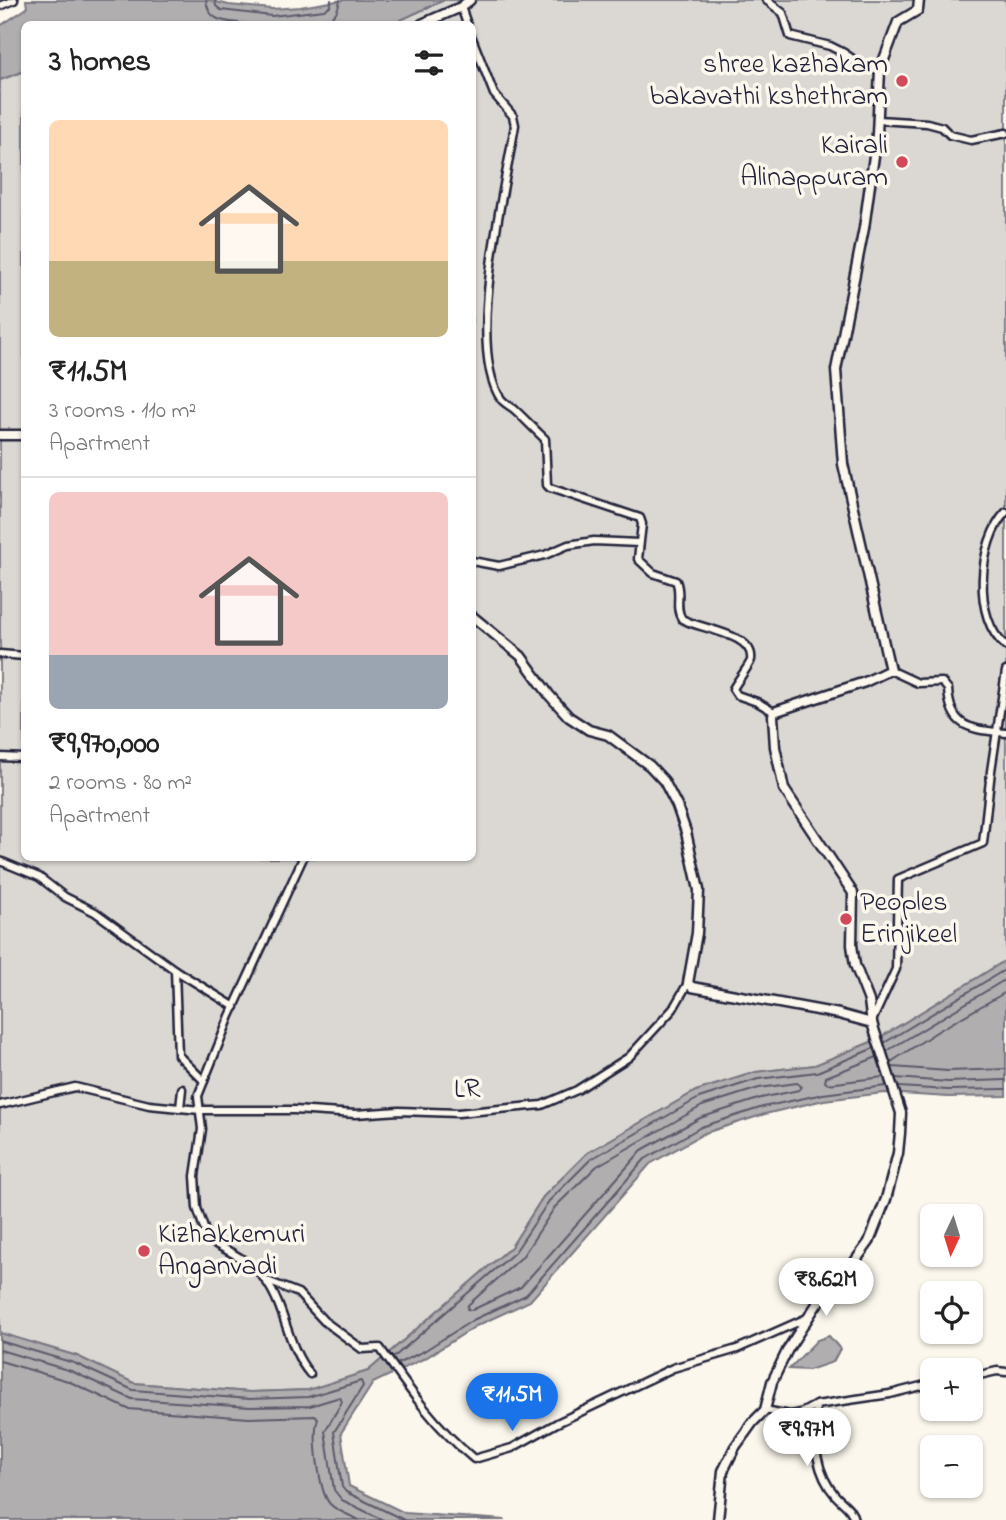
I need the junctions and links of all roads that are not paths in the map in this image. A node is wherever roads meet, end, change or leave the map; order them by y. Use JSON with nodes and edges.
{"nodes":[{"id":1,"x":470,"y":0,"type":"edge"},
{"id":2,"x":766,"y":0,"type":"edge"},
{"id":3,"x":919,"y":0,"type":"edge"},
{"id":4,"x":13,"y":1,"type":"edge"},
{"id":5,"x":0,"y":6,"type":"edge"},
{"id":6,"x":461,"y":7,"type":"junction"},
{"id":7,"x":429,"y":21,"type":"edge"},
{"id":8,"x":466,"y":21,"type":"edge"},
{"id":9,"x":476,"y":48,"type":"edge"},
{"id":10,"x":880,"y":70,"type":"junction"},
{"id":11,"x":878,"y":120,"type":"junction"},
{"id":12,"x":1006,"y":132,"type":"edge"},
{"id":13,"x":0,"y":435,"type":"edge"},
{"id":14,"x":21,"y":435,"type":"edge"},
{"id":15,"x":1006,"y":512,"type":"edge"},
{"id":16,"x":639,"y":543,"type":"junction"},
{"id":17,"x":476,"y":562,"type":"edge"},
{"id":18,"x":476,"y":619,"type":"edge"},
{"id":19,"x":1006,"y":646,"type":"edge"},
{"id":20,"x":0,"y":654,"type":"edge"},
{"id":21,"x":21,"y":656,"type":"edge"},
{"id":22,"x":890,"y":670,"type":"junction"},
{"id":23,"x":1006,"y":671,"type":"edge"},
{"id":24,"x":774,"y":712,"type":"junction"},
{"id":25,"x":997,"y":732,"type":"junction"},
{"id":26,"x":1006,"y":733,"type":"edge"},
{"id":27,"x":0,"y":757,"type":"edge"},
{"id":28,"x":21,"y":758,"type":"edge"},
{"id":29,"x":0,"y":861,"type":"edge"},
{"id":30,"x":302,"y":861,"type":"edge"},
{"id":31,"x":175,"y":970,"type":"junction"},
{"id":32,"x":688,"y":982,"type":"junction"},
{"id":33,"x":235,"y":1007,"type":"junction"},
{"id":34,"x":872,"y":1023,"type":"junction"},
{"id":35,"x":204,"y":1081,"type":"junction"},
{"id":36,"x":182,"y":1089,"type":"dead end"},
{"id":37,"x":0,"y":1105,"type":"edge"},
{"id":38,"x":180,"y":1108,"type":"junction"},
{"id":39,"x":200,"y":1110,"type":"junction"},
{"id":40,"x":265,"y":1280,"type":"junction"},
{"id":41,"x":809,"y":1318,"type":"junction"},
{"id":42,"x":1006,"y":1371,"type":"edge"},
{"id":43,"x":310,"y":1374,"type":"dead end"},
{"id":44,"x":983,"y":1374,"type":"edge"},
{"id":45,"x":920,"y":1386,"type":"edge"},
{"id":46,"x":816,"y":1405,"type":"junction"},
{"id":47,"x":765,"y":1410,"type":"junction"},
{"id":48,"x":718,"y":1520,"type":"edge"},
{"id":49,"x":854,"y":1520,"type":"edge"}],
"edges":[{"from":1,"to":6,"type":"main road"},
{"from":2,"to":10,"type":"street"},
{"from":3,"to":10,"type":"main road"},
{"from":4,"to":5,"type":"street"},
{"from":6,"to":7,"type":"main road"},
{"from":6,"to":8,"type":"street"},
{"from":9,"to":16,"type":"street"},
{"from":10,"to":11,"type":"main road"},
{"from":11,"to":12,"type":"street"},
{"from":11,"to":22,"type":"main road"},
{"from":13,"to":14,"type":"main road"},
{"from":15,"to":19,"type":"street"},
{"from":16,"to":17,"type":"street"},
{"from":16,"to":24,"type":"street"},
{"from":18,"to":32,"type":"main road"},
{"from":20,"to":21,"type":"street"},
{"from":22,"to":24,"type":"main road"},
{"from":22,"to":25,"type":"street"},
{"from":23,"to":25,"type":"street"},
{"from":24,"to":34,"type":"main road"},
{"from":25,"to":26,"type":"street"},
{"from":25,"to":34,"type":"street"},
{"from":27,"to":28,"type":"street"},
{"from":29,"to":31,"type":"street"},
{"from":30,"to":33,"type":"street"},
{"from":31,"to":33,"type":"street"},
{"from":31,"to":35,"type":"street"},
{"from":32,"to":34,"type":"main road"},
{"from":32,"to":39,"type":"street","name":"LR"},
{"from":33,"to":35,"type":"street"},
{"from":34,"to":41,"type":"main road"},
{"from":35,"to":39,"type":"street"},
{"from":36,"to":38,"type":"street"},
{"from":37,"to":38,"type":"street","name":"LR"},
{"from":38,"to":39,"type":"street","name":"LR"},
{"from":39,"to":40,"type":"street"},
{"from":40,"to":41,"type":"street"},
{"from":40,"to":43,"type":"street"},
{"from":41,"to":47,"type":"main road"},
{"from":42,"to":44,"type":"street"},
{"from":45,"to":46,"type":"street"},
{"from":46,"to":47,"type":"street"},
{"from":46,"to":49,"type":"street"},
{"from":47,"to":48,"type":"main road"}]}
